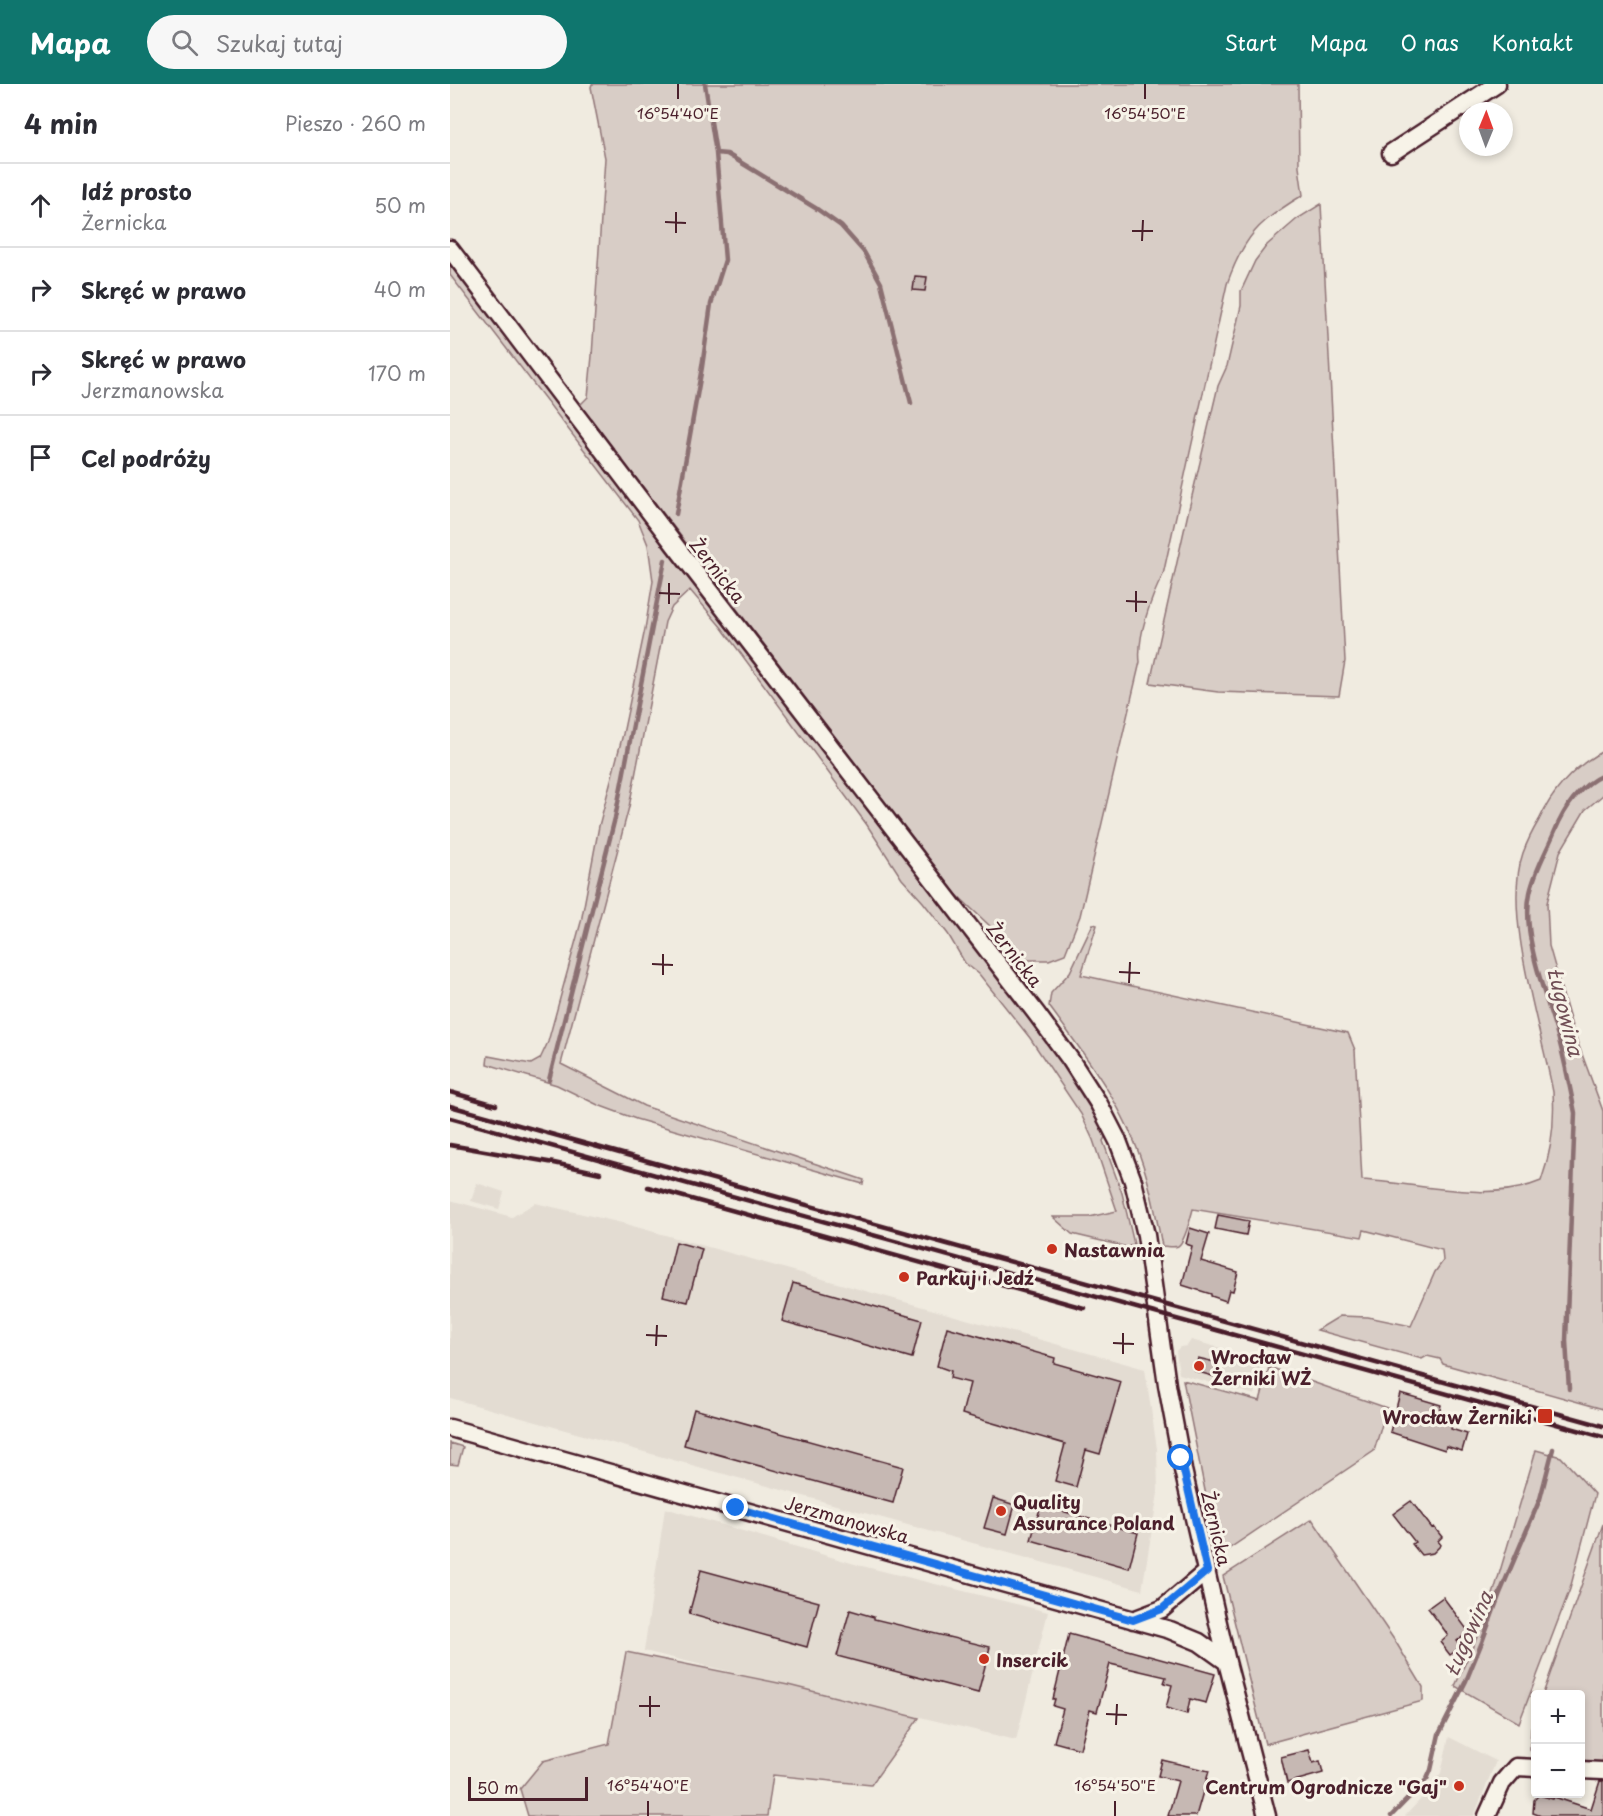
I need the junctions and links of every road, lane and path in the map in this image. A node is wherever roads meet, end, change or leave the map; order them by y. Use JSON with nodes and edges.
{"nodes":[{"id":1,"x":1497,"y":84,"type":"edge"},
{"id":2,"x":1391,"y":153,"type":"dead end"},
{"id":3,"x":450,"y":249,"type":"edge"},
{"id":4,"x":450,"y":1428,"type":"edge"},
{"id":5,"x":1207,"y":1571,"type":"junction"},
{"id":6,"x":1133,"y":1620,"type":"junction"},
{"id":7,"x":1227,"y":1662,"type":"junction"},
{"id":8,"x":1531,"y":1768,"type":"edge"},
{"id":9,"x":1585,"y":1770,"type":"edge"},
{"id":10,"x":1603,"y":1771,"type":"edge"},
{"id":11,"x":1267,"y":1816,"type":"edge"},
{"id":12,"x":1487,"y":1816,"type":"edge"}],
"edges":[{"from":1,"to":2,"type":"street"},
{"from":3,"to":5,"type":"street","name":"Żernicka"},
{"from":4,"to":6,"type":"street","name":"Jerzmanowska"},
{"from":5,"to":6,"type":"street"},
{"from":5,"to":7,"type":"street","name":"Żernicka"},
{"from":6,"to":7,"type":"street","name":"Jerzmanowska"},
{"from":7,"to":11,"type":"street","name":"Żernicka"},
{"from":8,"to":12,"type":"street"},
{"from":9,"to":10,"type":"street"}]}
